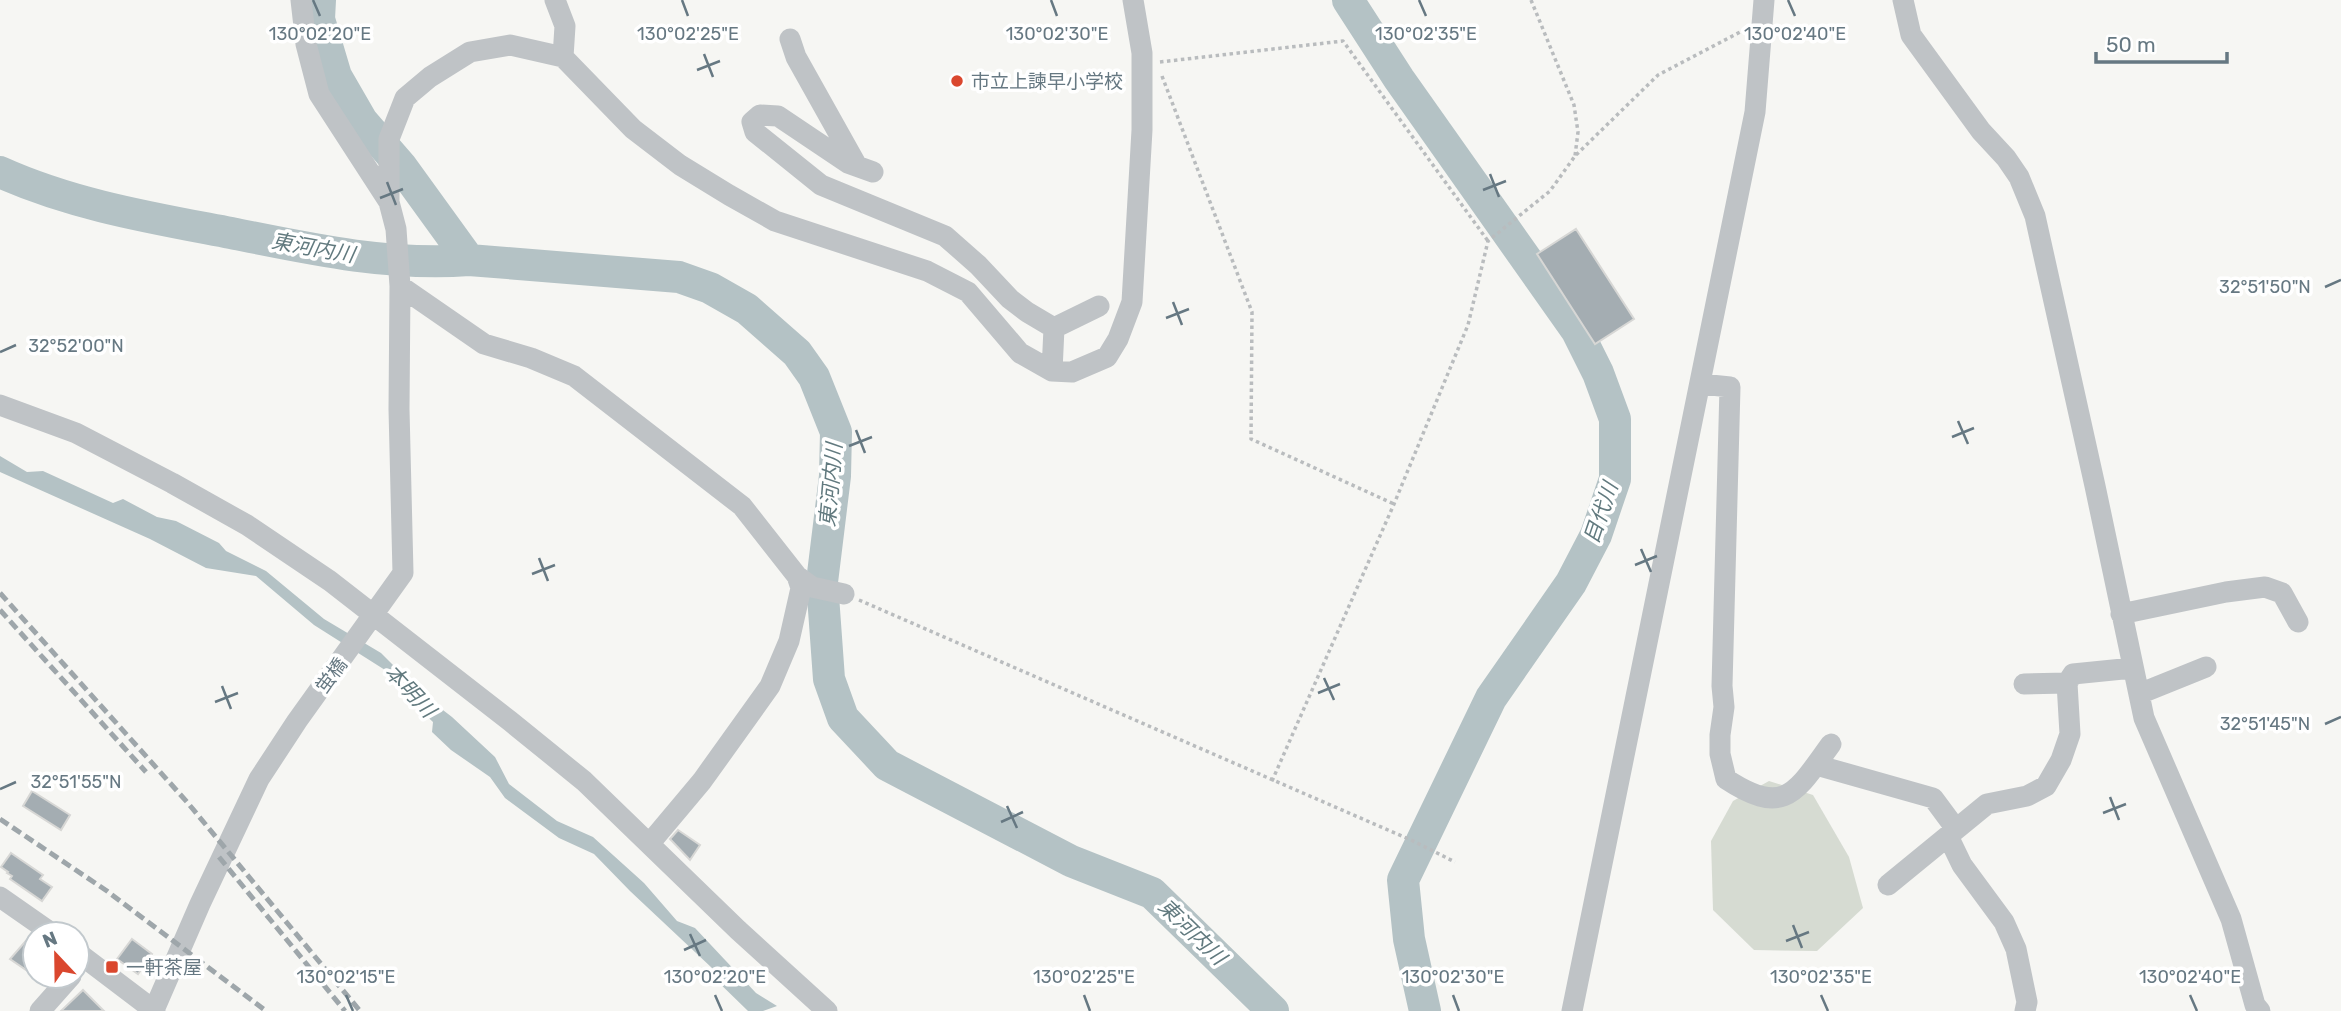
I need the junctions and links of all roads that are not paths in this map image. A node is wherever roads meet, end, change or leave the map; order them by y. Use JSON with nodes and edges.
{"nodes":[{"id":1,"x":301,"y":0,"type":"edge"},
{"id":2,"x":555,"y":0,"type":"edge"},
{"id":3,"x":1133,"y":0,"type":"edge"},
{"id":4,"x":1903,"y":0,"type":"edge"},
{"id":5,"x":1763,"y":10,"type":"edge"},
{"id":6,"x":790,"y":40,"type":"dead end"},
{"id":7,"x":563,"y":57,"type":"junction"},
{"id":8,"x":389,"y":202,"type":"junction"},
{"id":9,"x":399,"y":280,"type":"junction"},
{"id":10,"x":1099,"y":306,"type":"dead end"},
{"id":11,"x":1054,"y":328,"type":"junction"},
{"id":12,"x":1052,"y":371,"type":"junction"},
{"id":13,"x":1701,"y":384,"type":"junction"},
{"id":14,"x":0,"y":405,"type":"edge"},
{"id":15,"x":804,"y":581,"type":"junction"},
{"id":16,"x":844,"y":594,"type":"road end"},
{"id":17,"x":2122,"y":614,"type":"junction"},
{"id":18,"x":370,"y":622,"type":"junction"},
{"id":19,"x":2298,"y":622,"type":"dead end"},
{"id":20,"x":2206,"y":667,"type":"dead end"},
{"id":21,"x":2133,"y":668,"type":"junction"},
{"id":22,"x":2067,"y":683,"type":"junction"},
{"id":23,"x":2024,"y":684,"type":"dead end"},
{"id":24,"x":2138,"y":694,"type":"junction"},
{"id":25,"x":1831,"y":744,"type":"dead end"},
{"id":26,"x":1816,"y":765,"type":"junction"},
{"id":27,"x":1952,"y":833,"type":"junction"},
{"id":28,"x":650,"y":843,"type":"junction"},
{"id":29,"x":1888,"y":885,"type":"dead end"},
{"id":30,"x":0,"y":897,"type":"edge"},
{"id":31,"x":33,"y":920,"type":"edge"},
{"id":32,"x":91,"y":967,"type":"edge"},
{"id":33,"x":59,"y":990,"type":"edge"},
{"id":34,"x":40,"y":1011,"type":"edge"},
{"id":35,"x":154,"y":1011,"type":"edge"},
{"id":36,"x":827,"y":1011,"type":"edge"},
{"id":37,"x":1572,"y":1011,"type":"edge"},
{"id":38,"x":2025,"y":1011,"type":"edge"},
{"id":39,"x":2260,"y":1011,"type":"edge"}],
"edges":[{"from":1,"to":8,"type":"street"},
{"from":2,"to":7,"type":"street"},
{"from":3,"to":12,"type":"street"},
{"from":4,"to":17,"type":"street"},
{"from":5,"to":13,"type":"street"},
{"from":6,"to":11,"type":"street"},
{"from":7,"to":8,"type":"street"},
{"from":7,"to":12,"type":"street"},
{"from":8,"to":9,"type":"street","name":"蛍橋"},
{"from":9,"to":15,"type":"street"},
{"from":9,"to":18,"type":"street","name":"蛍橋"},
{"from":10,"to":11,"type":"street"},
{"from":11,"to":12,"type":"street"},
{"from":13,"to":26,"type":"street"},
{"from":13,"to":37,"type":"street"},
{"from":14,"to":18,"type":"street"},
{"from":15,"to":16,"type":"street"},
{"from":15,"to":28,"type":"street"},
{"from":17,"to":19,"type":"street"},
{"from":17,"to":21,"type":"street"},
{"from":18,"to":28,"type":"street"},
{"from":18,"to":35,"type":"street","name":"蛍橋"},
{"from":20,"to":24,"type":"street"},
{"from":21,"to":22,"type":"street"},
{"from":21,"to":24,"type":"street"},
{"from":22,"to":23,"type":"street"},
{"from":22,"to":27,"type":"street"},
{"from":24,"to":39,"type":"street"},
{"from":25,"to":26,"type":"street"},
{"from":26,"to":27,"type":"street"},
{"from":27,"to":29,"type":"street"},
{"from":27,"to":38,"type":"street"},
{"from":28,"to":36,"type":"street"},
{"from":30,"to":31,"type":"street"},
{"from":32,"to":35,"type":"street"},
{"from":33,"to":34,"type":"street"}]}
